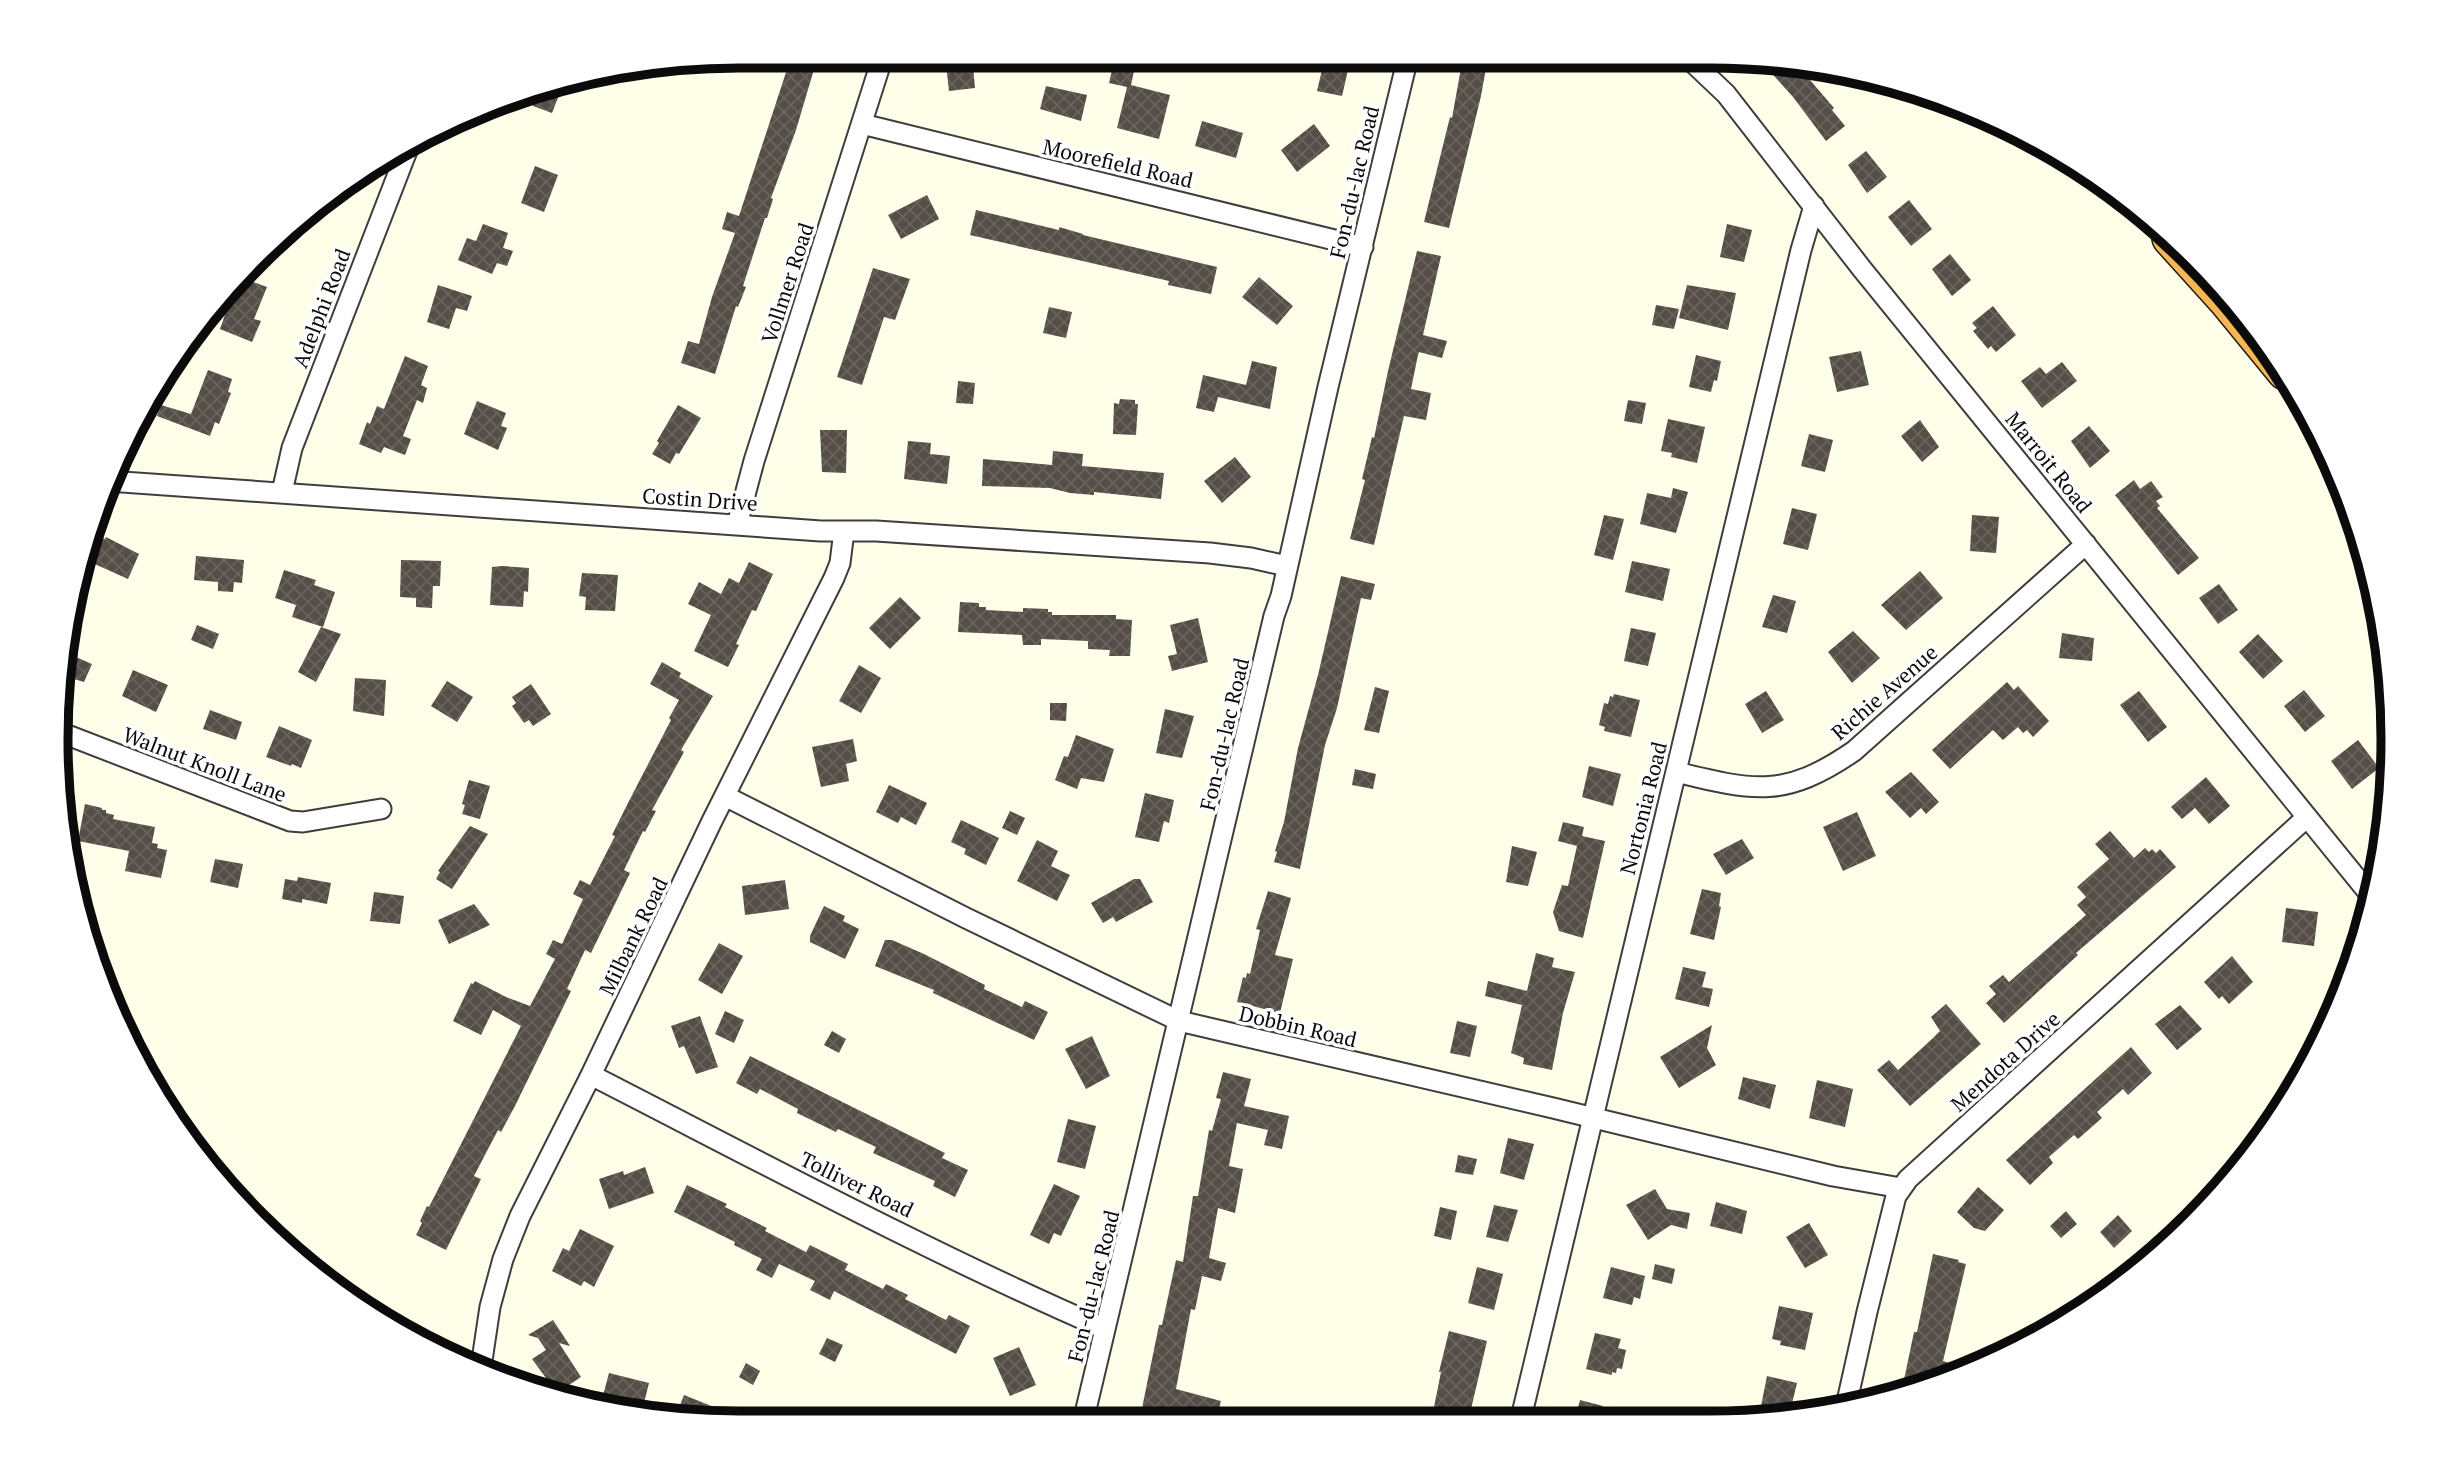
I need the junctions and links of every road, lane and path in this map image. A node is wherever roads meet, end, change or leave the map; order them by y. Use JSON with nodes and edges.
{"nodes":[{"id":1,"x":879,"y":68,"type":"edge"},
{"id":2,"x":1405,"y":68,"type":"edge"},
{"id":3,"x":1699,"y":68,"type":"edge"},
{"id":4,"x":862,"y":124,"type":"junction"},
{"id":5,"x":404,"y":158,"type":"edge"},
{"id":6,"x":1814,"y":206,"type":"junction"},
{"id":7,"x":1363,"y":247,"type":"junction"},
{"id":8,"x":120,"y":482,"type":"edge"},
{"id":9,"x":282,"y":492,"type":"junction"},
{"id":10,"x":737,"y":525,"type":"junction"},
{"id":11,"x":844,"y":531,"type":"junction"},
{"id":12,"x":2086,"y":544,"type":"junction"},
{"id":13,"x":1287,"y":566,"type":"junction"},
{"id":14,"x":68,"y":735,"type":"edge"},
{"id":15,"x":1676,"y":772,"type":"junction"},
{"id":16,"x":725,"y":796,"type":"junction"},
{"id":17,"x":382,"y":809,"type":"dead end"},
{"id":18,"x":2307,"y":817,"type":"junction"},
{"id":19,"x":2364,"y":887,"type":"edge"},
{"id":20,"x":1179,"y":1021,"type":"junction"},
{"id":21,"x":591,"y":1075,"type":"junction"},
{"id":22,"x":1593,"y":1118,"type":"junction"},
{"id":23,"x":1900,"y":1188,"type":"junction"},
{"id":24,"x":1105,"y":1329,"type":"junction"},
{"id":25,"x":482,"y":1360,"type":"edge"},
{"id":26,"x":1848,"y":1396,"type":"edge"},
{"id":27,"x":1086,"y":1411,"type":"edge"},
{"id":28,"x":1523,"y":1411,"type":"edge"}],
"edges":[{"from":1,"to":4,"type":"street","name":"Vollmer Road"},
{"from":2,"to":7,"type":"street","name":"Fon-du-lac Road"},
{"from":3,"to":6,"type":"street","name":"Marroit Road"},
{"from":4,"to":7,"type":"street","name":"Moorefield Road"},
{"from":4,"to":10,"type":"street","name":"Vollmer Road"},
{"from":5,"to":9,"type":"street","name":"Adelphi Road"},
{"from":6,"to":12,"type":"street","name":"Marroit Road"},
{"from":6,"to":15,"type":"street","name":"Nortonia Road"},
{"from":7,"to":13,"type":"street","name":"Fon-du-lac Road"},
{"from":8,"to":9,"type":"street","name":"Costin Drive"},
{"from":9,"to":10,"type":"street","name":"Costin Drive"},
{"from":10,"to":11,"type":"street","name":"Costin Drive"},
{"from":11,"to":13,"type":"street","name":"Costin Drive"},
{"from":11,"to":16,"type":"street","name":"Milbank Road"},
{"from":12,"to":15,"type":"street","name":"Richie Avenue"},
{"from":12,"to":18,"type":"street","name":"Marroit Road"},
{"from":13,"to":20,"type":"street","name":"Fon-du-lac Road"},
{"from":14,"to":17,"type":"street","name":"Walnut Knoll Lane"},
{"from":15,"to":22,"type":"street","name":"Nortonia Road"},
{"from":16,"to":20,"type":"street","name":"Dobbin Road"},
{"from":16,"to":21,"type":"street","name":"Milbank Road"},
{"from":18,"to":19,"type":"street","name":"Marroit Road"},
{"from":18,"to":23,"type":"street","name":"Mendota Drive"},
{"from":20,"to":22,"type":"street","name":"Dobbin Road"},
{"from":20,"to":24,"type":"street","name":"Fon-du-lac Road"},
{"from":21,"to":24,"type":"street","name":"Tolliver Road"},
{"from":21,"to":25,"type":"street","name":"Milbank Road"},
{"from":22,"to":23,"type":"street","name":"Dobbin Road"},
{"from":22,"to":28,"type":"street","name":"Nortonia Road"},
{"from":23,"to":26,"type":"street","name":"Mendota Drive"},
{"from":24,"to":27,"type":"street","name":"Fon-du-lac Road"}]}
